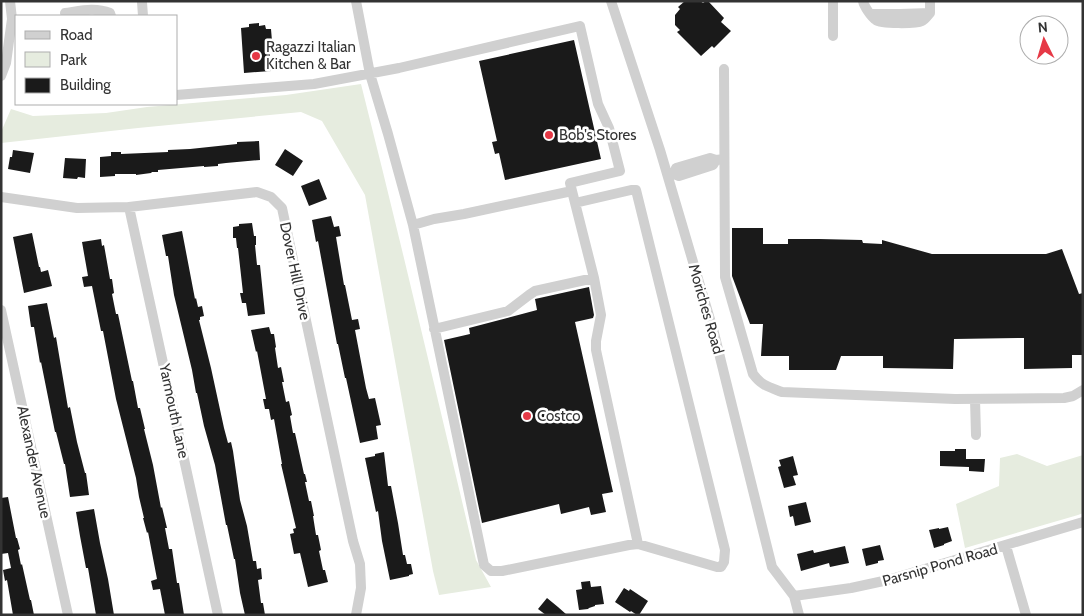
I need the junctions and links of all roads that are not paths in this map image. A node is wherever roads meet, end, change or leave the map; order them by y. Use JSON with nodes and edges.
{"nodes":[{"id":1,"x":10,"y":1,"type":"edge"},
{"id":2,"x":142,"y":1,"type":"edge"},
{"id":3,"x":356,"y":1,"type":"edge"},
{"id":4,"x":833,"y":1,"type":"edge"},
{"id":5,"x":863,"y":1,"type":"edge"},
{"id":6,"x":930,"y":1,"type":"edge"},
{"id":7,"x":611,"y":2,"type":"edge"},
{"id":8,"x":65,"y":13,"type":"dead end"},
{"id":9,"x":111,"y":15,"type":"edge"},
{"id":10,"x":143,"y":15,"type":"edge"},
{"id":11,"x":833,"y":36,"type":"dead end"},
{"id":12,"x":724,"y":69,"type":"dead end"},
{"id":13,"x":370,"y":74,"type":"junction"},
{"id":14,"x":1,"y":76,"type":"edge"},
{"id":15,"x":178,"y":94,"type":"edge"},
{"id":16,"x":720,"y":159,"type":"junction"},
{"id":17,"x":671,"y":175,"type":"junction"},
{"id":18,"x":572,"y":191,"type":"junction"},
{"id":19,"x":1,"y":197,"type":"edge"},
{"id":20,"x":575,"y":203,"type":"junction"},
{"id":21,"x":129,"y":207,"type":"junction"},
{"id":22,"x":413,"y":225,"type":"junction"},
{"id":23,"x":594,"y":278,"type":"junction"},
{"id":24,"x":1,"y":310,"type":"edge"},
{"id":25,"x":434,"y":328,"type":"junction"},
{"id":26,"x":1083,"y":390,"type":"edge"},
{"id":27,"x":974,"y":399,"type":"junction"},
{"id":28,"x":976,"y":435,"type":"dead end"},
{"id":29,"x":1083,"y":522,"type":"edge"},
{"id":30,"x":638,"y":544,"type":"junction"},
{"id":31,"x":1006,"y":546,"type":"junction"},
{"id":32,"x":794,"y":596,"type":"junction"},
{"id":33,"x":68,"y":615,"type":"edge"},
{"id":34,"x":218,"y":615,"type":"edge"},
{"id":35,"x":356,"y":615,"type":"edge"},
{"id":36,"x":799,"y":615,"type":"edge"},
{"id":37,"x":1026,"y":615,"type":"edge"}],
"edges":[{"from":1,"to":14,"type":"street"},
{"from":2,"to":10,"type":"street"},
{"from":3,"to":13,"type":"street"},
{"from":4,"to":11,"type":"street"},
{"from":5,"to":6,"type":"street"},
{"from":7,"to":17,"type":"street","name":"Moriches Road"},
{"from":8,"to":9,"type":"street"},
{"from":12,"to":16,"type":"street"},
{"from":13,"to":15,"type":"street"},
{"from":13,"to":18,"type":"street"},
{"from":13,"to":22,"type":"street"},
{"from":16,"to":17,"type":"street"},
{"from":16,"to":27,"type":"street"},
{"from":17,"to":32,"type":"street","name":"Moriches Road"},
{"from":18,"to":20,"type":"street"},
{"from":18,"to":22,"type":"street"},
{"from":19,"to":21,"type":"street","name":"Dover Hill Drive"},
{"from":20,"to":23,"type":"street"},
{"from":20,"to":30,"type":"street"},
{"from":21,"to":34,"type":"street","name":"Yarmouth Lane"},
{"from":21,"to":35,"type":"street","name":"Dover Hill Drive"},
{"from":22,"to":25,"type":"street"},
{"from":23,"to":25,"type":"street"},
{"from":23,"to":30,"type":"street"},
{"from":24,"to":33,"type":"street","name":"Alexander Avenue"},
{"from":25,"to":30,"type":"street"},
{"from":26,"to":27,"type":"street"},
{"from":27,"to":28,"type":"street"},
{"from":29,"to":31,"type":"street","name":"Parsnip Pond Road"},
{"from":31,"to":32,"type":"street","name":"Parsnip Pond Road"},
{"from":31,"to":37,"type":"street"},
{"from":32,"to":36,"type":"street","name":"Moriches Road"}]}
